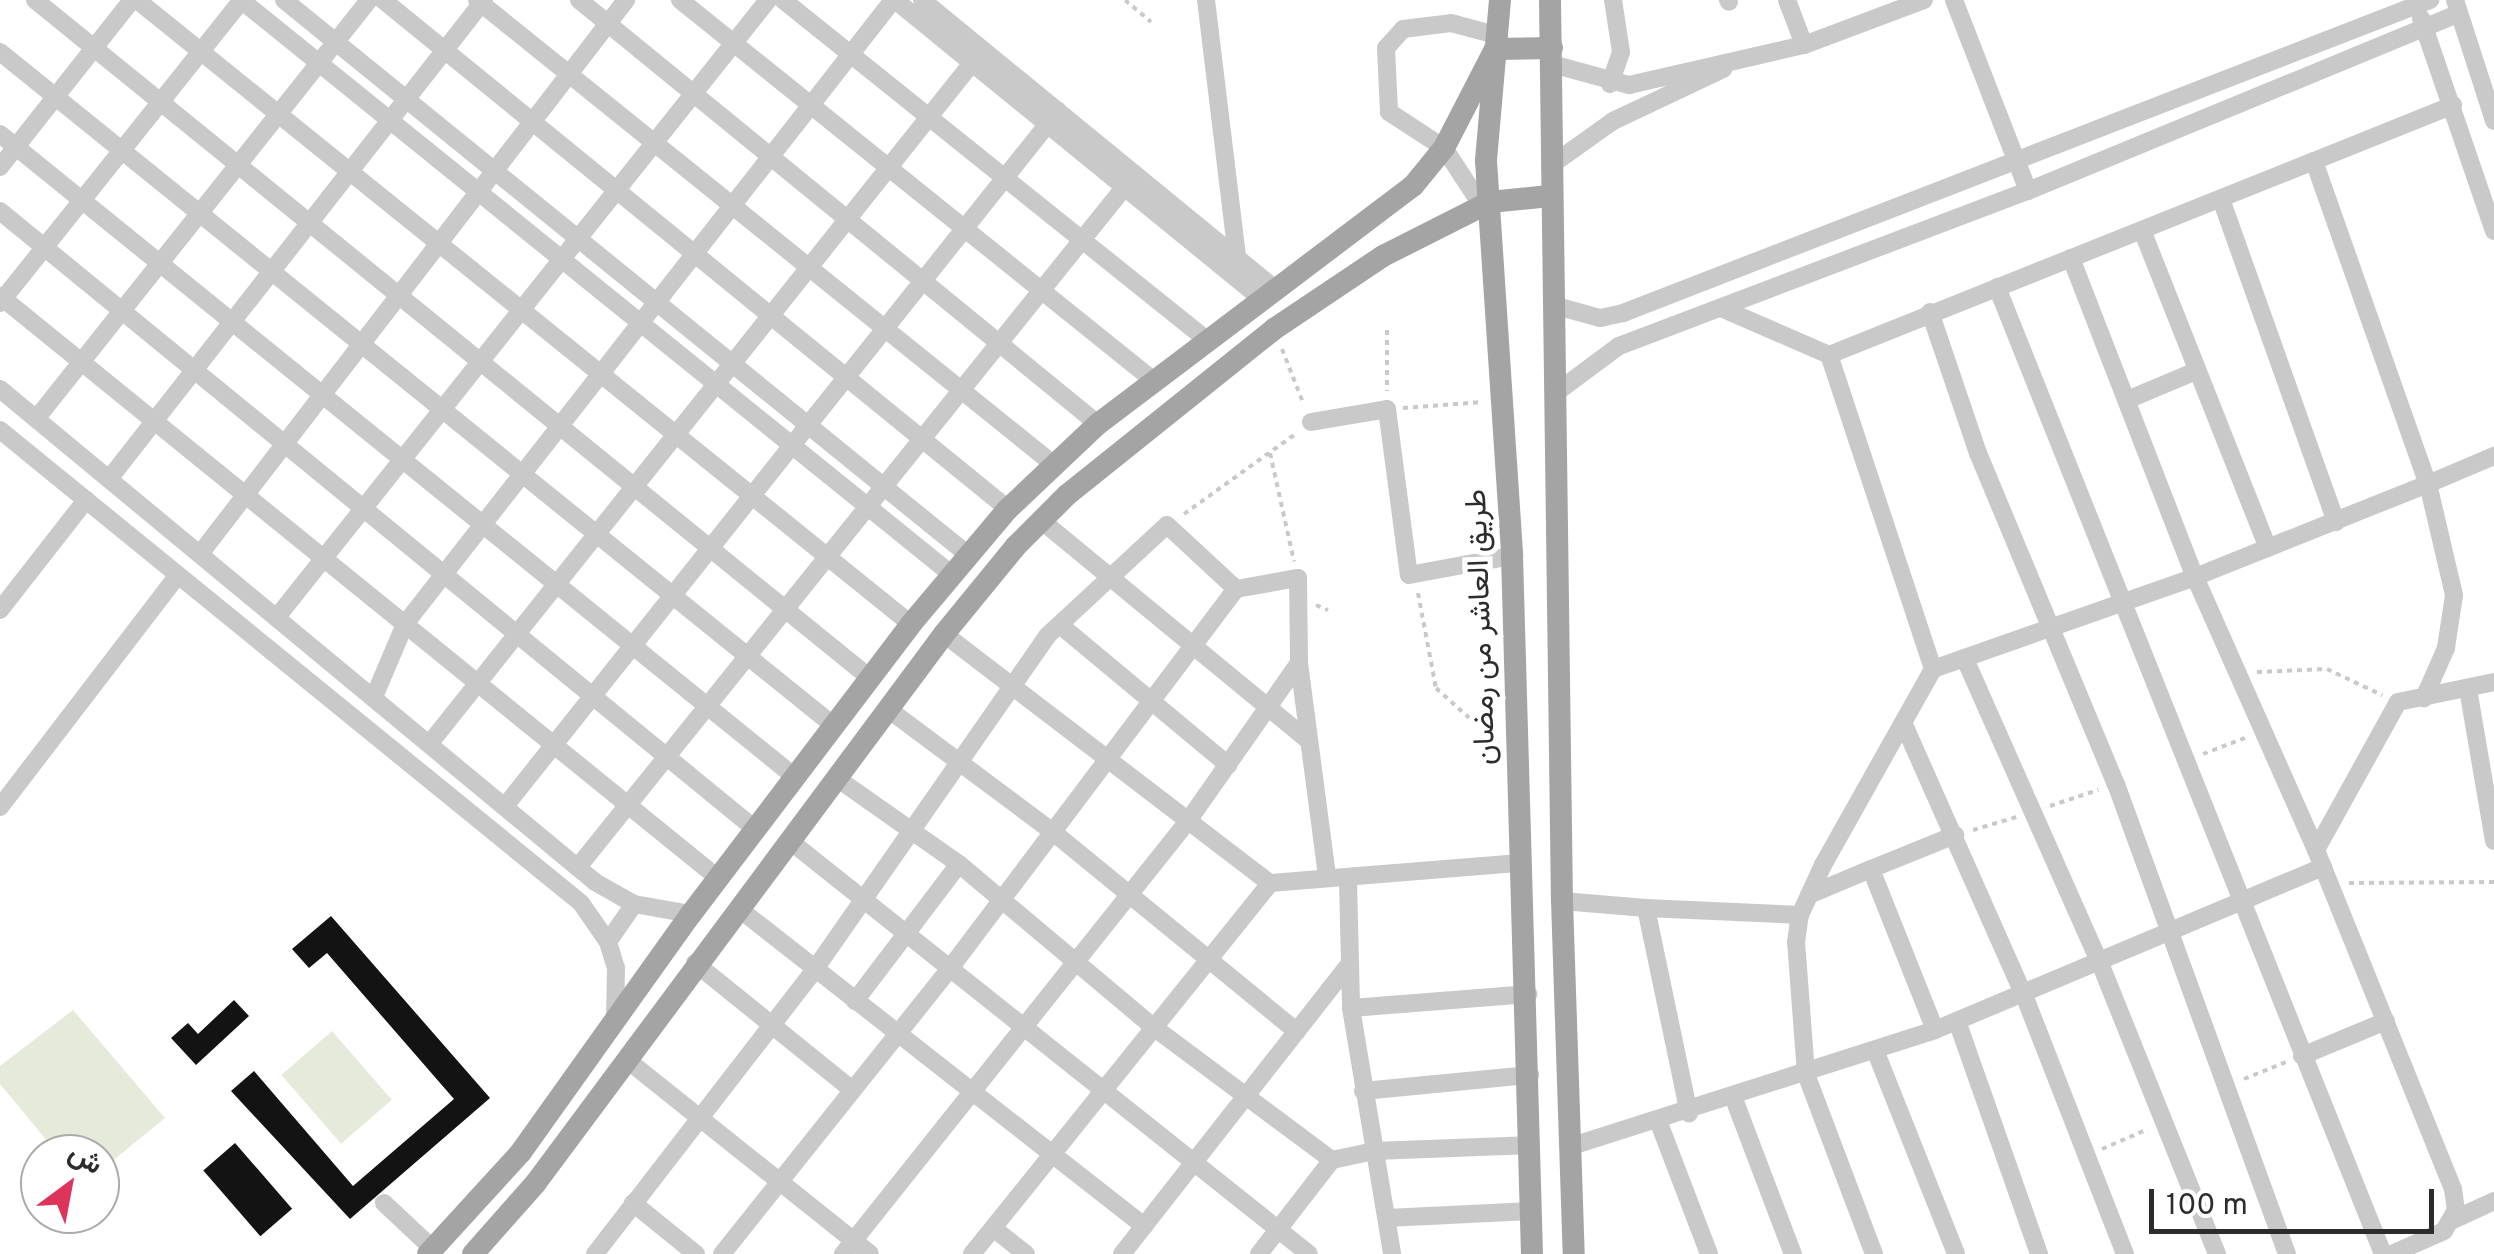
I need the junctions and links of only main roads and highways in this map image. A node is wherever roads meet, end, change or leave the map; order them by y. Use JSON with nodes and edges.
{"nodes":[{"id":1,"x":1500,"y":0,"type":"edge"},
{"id":2,"x":1550,"y":0,"type":"edge"},
{"id":3,"x":1496,"y":42,"type":"junction"},
{"id":4,"x":1552,"y":56,"type":"junction"},
{"id":5,"x":1550,"y":196,"type":"junction"},
{"id":6,"x":1486,"y":204,"type":"junction"},
{"id":7,"x":430,"y":1252,"type":"edge"},
{"id":8,"x":474,"y":1254,"type":"edge"},
{"id":9,"x":1532,"y":1254,"type":"edge"},
{"id":10,"x":1574,"y":1254,"type":"edge"}],
"edges":[{"from":1,"to":3,"type":"main road","name":"طريق العاشر من رمضان"},
{"from":2,"to":4,"type":"main road"},
{"from":3,"to":4,"type":"main road"},
{"from":3,"to":6,"type":"main road","name":"طريق العاشر من رمضان"},
{"from":3,"to":7,"type":"main road"},
{"from":4,"to":5,"type":"main road"},
{"from":5,"to":6,"type":"main road"},
{"from":5,"to":10,"type":"main road"},
{"from":6,"to":8,"type":"main road"},
{"from":6,"to":9,"type":"main road","name":"طريق العاشر من رمضان"}]}
